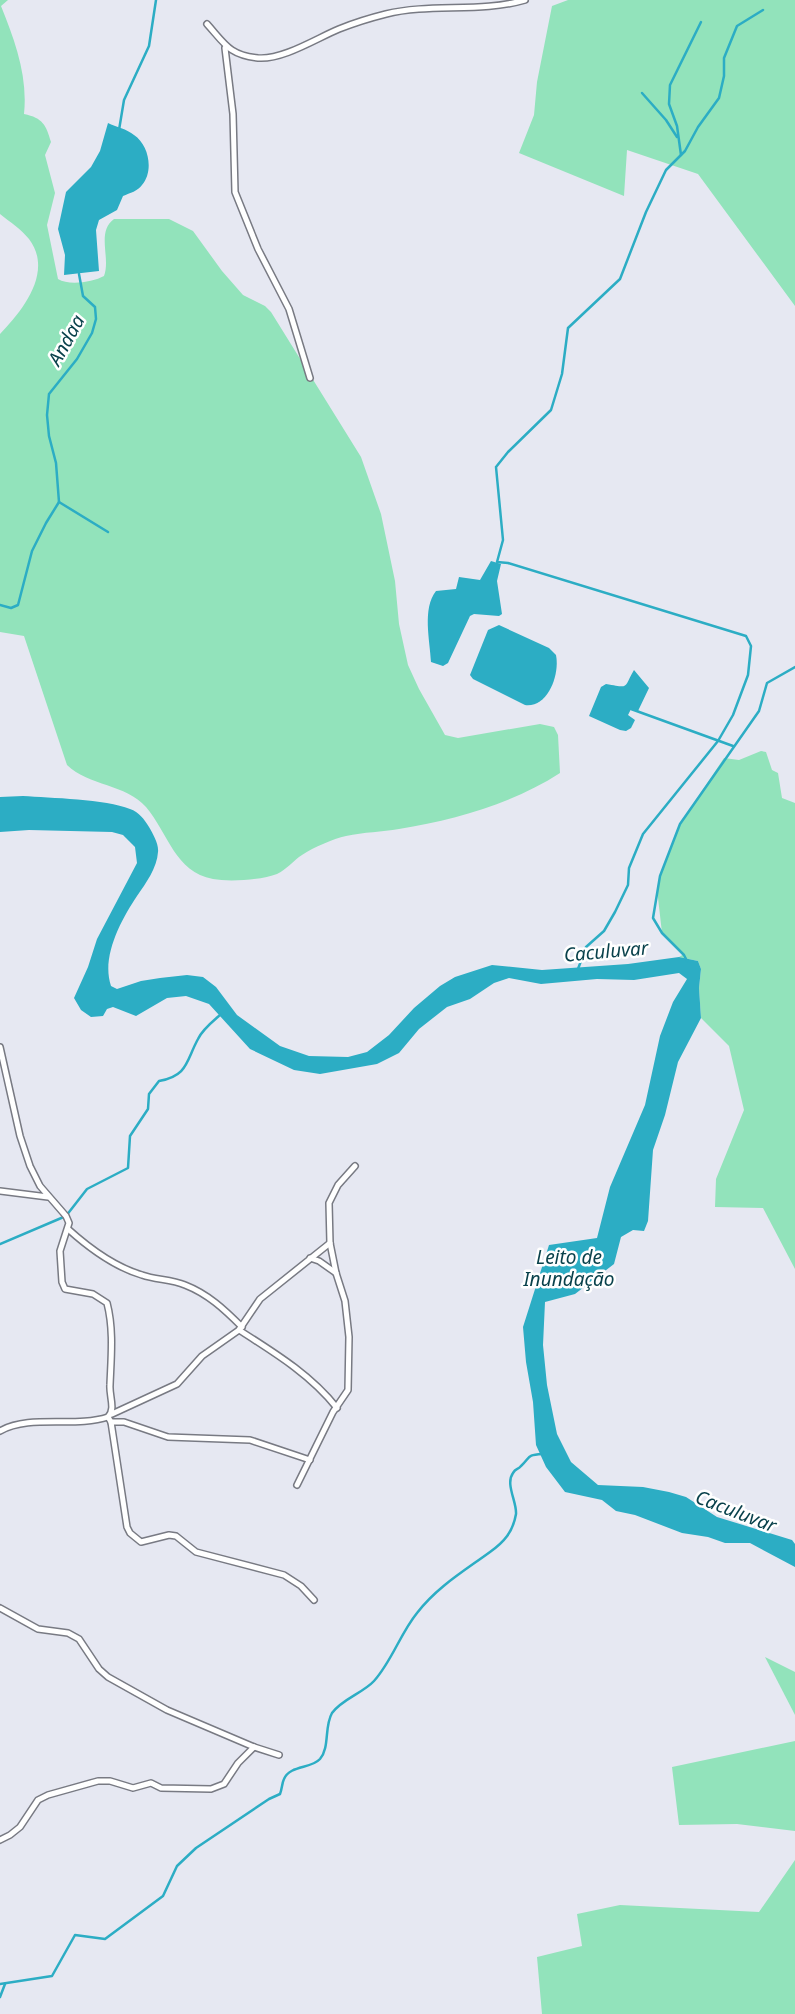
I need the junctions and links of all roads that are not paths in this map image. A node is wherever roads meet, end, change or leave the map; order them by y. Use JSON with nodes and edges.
{"nodes":[{"id":1,"x":433,"y":0,"type":"edge"},
{"id":2,"x":525,"y":0,"type":"edge"},
{"id":3,"x":432,"y":9,"type":"junction"},
{"id":4,"x":207,"y":24,"type":"dead end"},
{"id":5,"x":225,"y":48,"type":"junction"},
{"id":6,"x":310,"y":378,"type":"dead end"},
{"id":7,"x":0,"y":1047,"type":"edge"},
{"id":8,"x":355,"y":1166,"type":"dead end"},
{"id":9,"x":0,"y":1191,"type":"edge"},
{"id":10,"x":48,"y":1197,"type":"junction"},
{"id":11,"x":68,"y":1229,"type":"junction"},
{"id":12,"x":330,"y":1243,"type":"junction"},
{"id":13,"x":310,"y":1258,"type":"junction"},
{"id":14,"x":336,"y":1273,"type":"junction"},
{"id":15,"x":241,"y":1328,"type":"junction"},
{"id":16,"x":337,"y":1408,"type":"junction"},
{"id":17,"x":110,"y":1417,"type":"junction"},
{"id":18,"x":0,"y":1431,"type":"edge"},
{"id":19,"x":310,"y":1460,"type":"junction"},
{"id":20,"x":297,"y":1485,"type":"dead end"},
{"id":21,"x":314,"y":1600,"type":"dead end"},
{"id":22,"x":2,"y":1611,"type":"edge"},
{"id":23,"x":254,"y":1747,"type":"junction"},
{"id":24,"x":279,"y":1755,"type":"dead end"},
{"id":25,"x":0,"y":1840,"type":"edge"}],
"edges":[{"from":1,"to":3,"type":"street"},
{"from":2,"to":3,"type":"street"},
{"from":3,"to":5,"type":"street"},
{"from":4,"to":5,"type":"street"},
{"from":5,"to":6,"type":"street"},
{"from":7,"to":10,"type":"street"},
{"from":8,"to":12,"type":"street"},
{"from":9,"to":10,"type":"street"},
{"from":10,"to":11,"type":"street"},
{"from":11,"to":15,"type":"street"},
{"from":11,"to":17,"type":"street"},
{"from":12,"to":13,"type":"street"},
{"from":12,"to":14,"type":"street"},
{"from":13,"to":14,"type":"street"},
{"from":13,"to":15,"type":"street"},
{"from":14,"to":16,"type":"street"},
{"from":15,"to":16,"type":"street"},
{"from":15,"to":17,"type":"street"},
{"from":16,"to":19,"type":"street"},
{"from":17,"to":18,"type":"street"},
{"from":17,"to":19,"type":"street"},
{"from":17,"to":21,"type":"street"},
{"from":19,"to":20,"type":"street"},
{"from":22,"to":23,"type":"street"},
{"from":23,"to":24,"type":"street"},
{"from":23,"to":25,"type":"street"}]}
